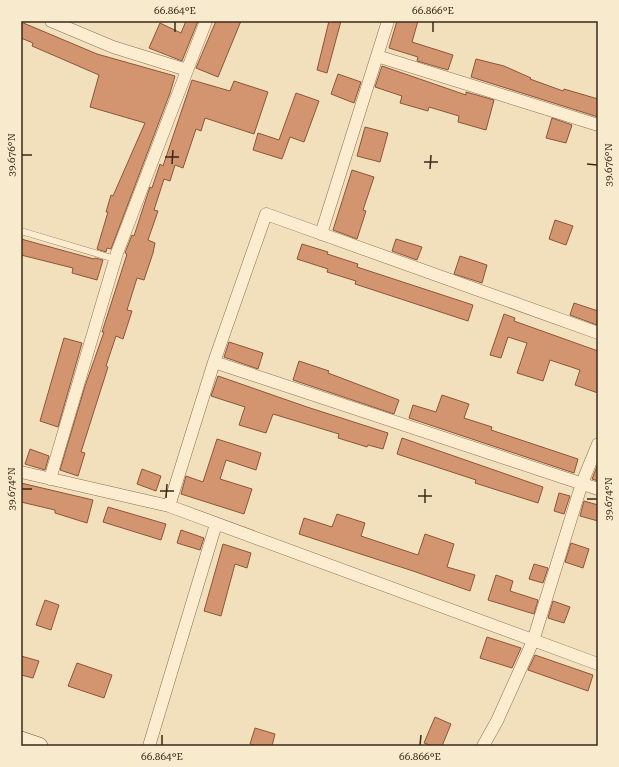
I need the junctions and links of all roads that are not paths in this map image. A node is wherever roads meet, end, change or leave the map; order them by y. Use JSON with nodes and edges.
{"nodes":[{"id":1,"x":51,"y":21,"type":"edge"},
{"id":2,"x":206,"y":21,"type":"edge"},
{"id":3,"x":388,"y":21,"type":"edge"},
{"id":4,"x":377,"y":56,"type":"junction"},
{"id":5,"x":187,"y":70,"type":"junction"},
{"id":6,"x":598,"y":125,"type":"edge"},
{"id":7,"x":21,"y":231,"type":"edge"},
{"id":8,"x":321,"y":234,"type":"junction"},
{"id":9,"x":115,"y":260,"type":"junction"},
{"id":10,"x":598,"y":333,"type":"edge"},
{"id":11,"x":214,"y":362,"type":"junction"},
{"id":12,"x":598,"y":444,"type":"edge"},
{"id":13,"x":21,"y":472,"type":"edge"},
{"id":14,"x":50,"y":480,"type":"junction"},
{"id":15,"x":582,"y":483,"type":"junction"},
{"id":16,"x":598,"y":489,"type":"edge"},
{"id":17,"x":169,"y":506,"type":"junction"},
{"id":18,"x":216,"y":524,"type":"junction"},
{"id":19,"x":533,"y":641,"type":"junction"},
{"id":20,"x":598,"y":664,"type":"edge"},
{"id":21,"x":21,"y":740,"type":"edge"},
{"id":22,"x":39,"y":746,"type":"edge"},
{"id":23,"x":148,"y":746,"type":"edge"},
{"id":24,"x":483,"y":746,"type":"edge"}],
"edges":[{"from":1,"to":5,"type":"street"},
{"from":2,"to":5,"type":"street"},
{"from":3,"to":4,"type":"street"},
{"from":4,"to":6,"type":"street"},
{"from":4,"to":8,"type":"street"},
{"from":5,"to":9,"type":"street"},
{"from":7,"to":9,"type":"lane"},
{"from":8,"to":10,"type":"street"},
{"from":8,"to":11,"type":"street"},
{"from":9,"to":14,"type":"street"},
{"from":11,"to":15,"type":"street"},
{"from":11,"to":17,"type":"street"},
{"from":12,"to":15,"type":"street"},
{"from":13,"to":14,"type":"street"},
{"from":14,"to":17,"type":"street"},
{"from":15,"to":16,"type":"street"},
{"from":15,"to":19,"type":"street"},
{"from":17,"to":18,"type":"street"},
{"from":18,"to":19,"type":"street"},
{"from":18,"to":23,"type":"street"},
{"from":19,"to":20,"type":"street"},
{"from":19,"to":24,"type":"street"},
{"from":21,"to":22,"type":"main road"}]}
